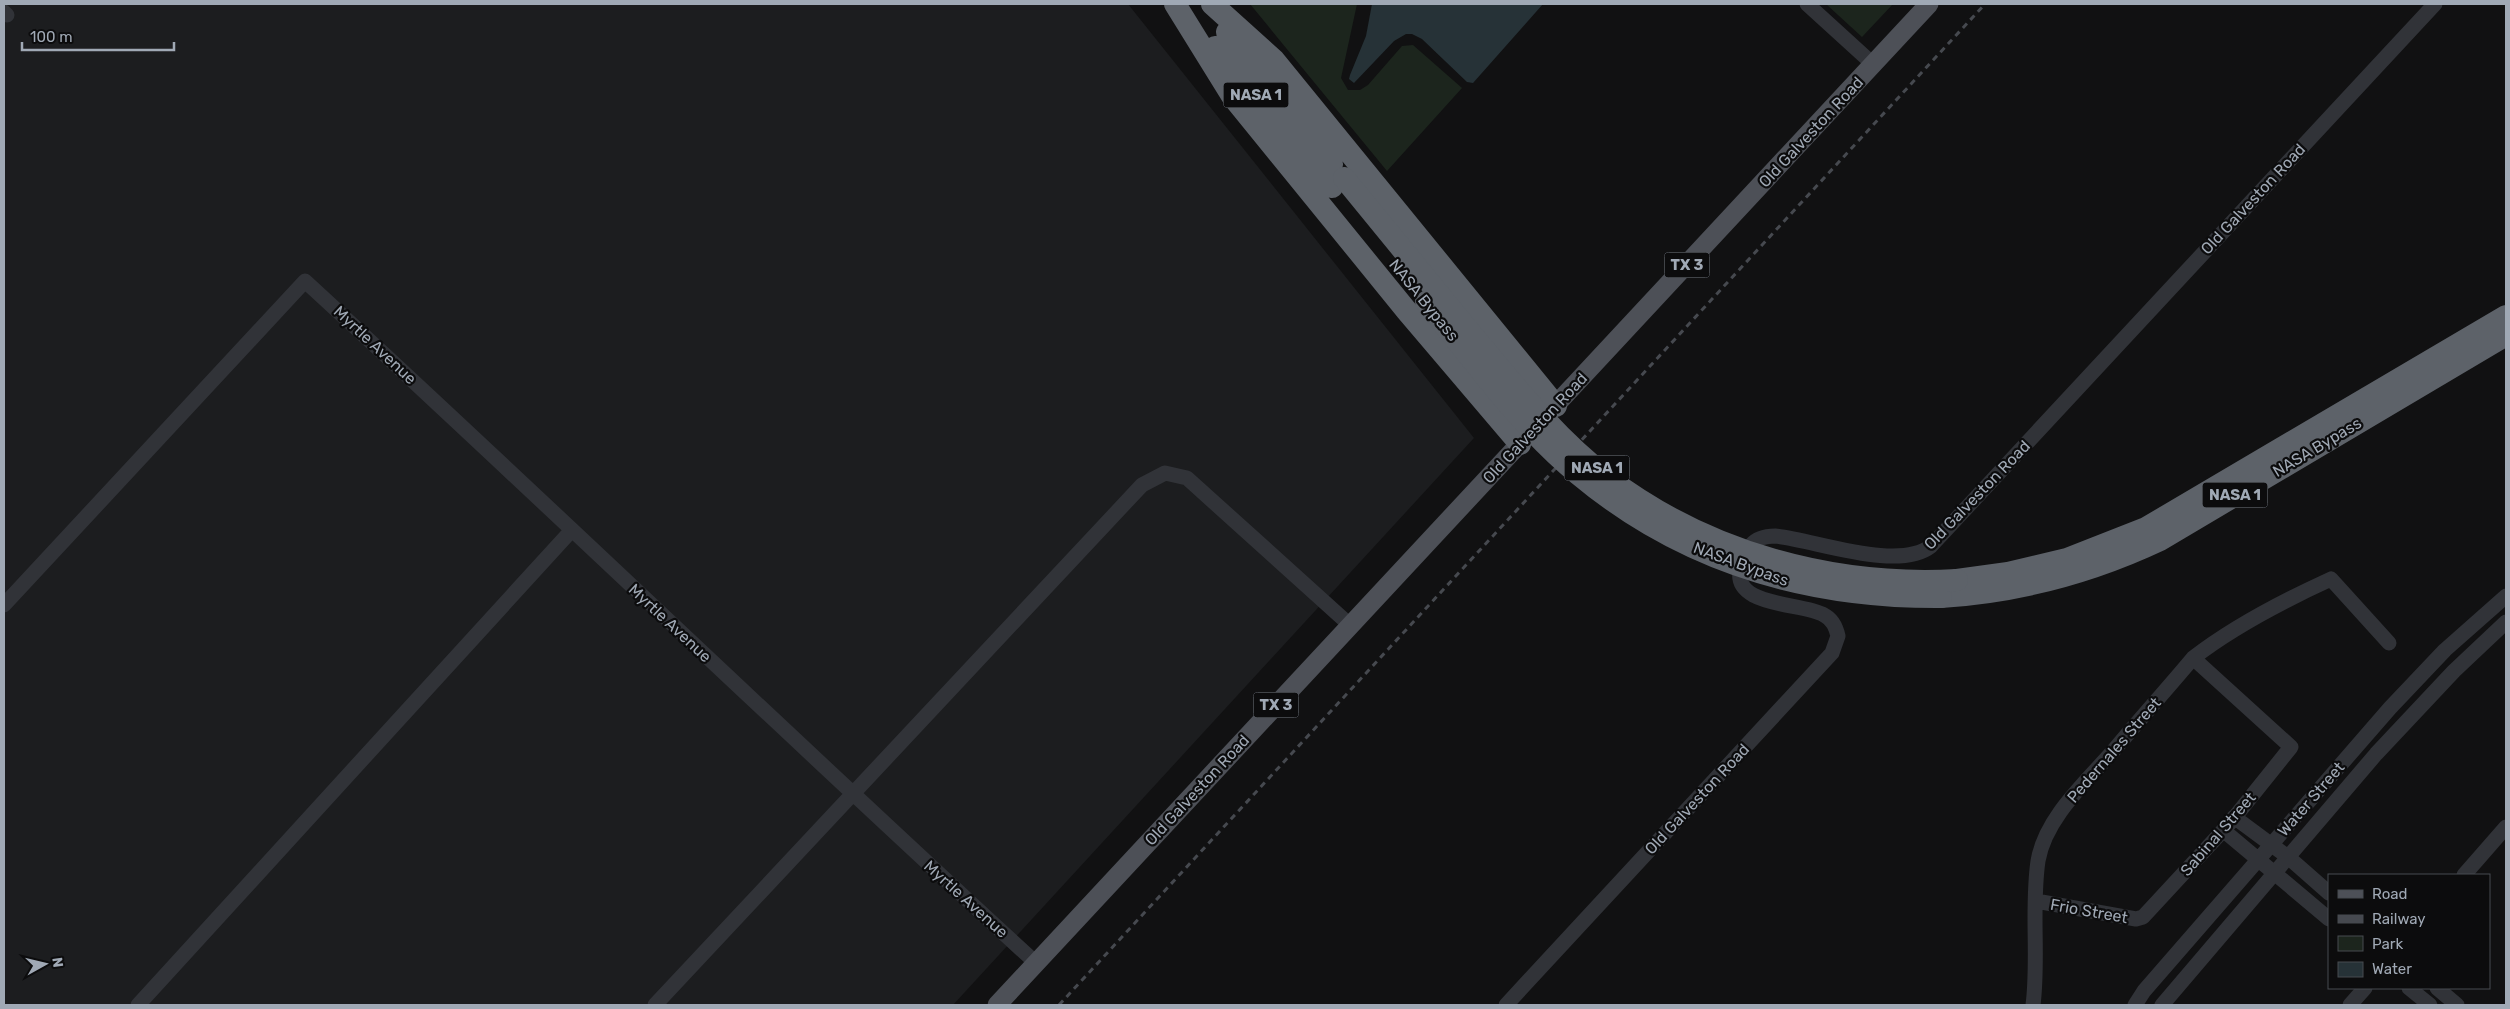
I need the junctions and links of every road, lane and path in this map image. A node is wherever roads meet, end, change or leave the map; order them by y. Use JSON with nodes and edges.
{"nodes":[{"id":1,"x":1175,"y":4,"type":"edge"},
{"id":2,"x":1179,"y":4,"type":"edge"},
{"id":3,"x":1205,"y":4,"type":"edge"},
{"id":4,"x":1212,"y":4,"type":"edge"},
{"id":5,"x":1807,"y":4,"type":"edge"},
{"id":6,"x":1928,"y":4,"type":"edge"},
{"id":7,"x":2435,"y":4,"type":"edge"},
{"id":8,"x":1874,"y":65,"type":"junction"},
{"id":9,"x":1338,"y":183,"type":"junction"},
{"id":10,"x":1445,"y":268,"type":"junction"},
{"id":11,"x":1406,"y":310,"type":"junction"},
{"id":12,"x":2506,"y":316,"type":"edge"},
{"id":13,"x":2506,"y":335,"type":"edge"},
{"id":14,"x":1556,"y":406,"type":"junction"},
{"id":15,"x":1520,"y":444,"type":"junction"},
{"id":16,"x":572,"y":531,"type":"junction"},
{"id":17,"x":2503,"y":604,"type":"edge"},
{"id":18,"x":4,"y":606,"type":"edge"},
{"id":19,"x":2506,"y":622,"type":"edge"},
{"id":20,"x":1351,"y":626,"type":"junction"},
{"id":21,"x":2389,"y":643,"type":"dead end"},
{"id":22,"x":2194,"y":658,"type":"junction"},
{"id":23,"x":852,"y":795,"type":"junction"},
{"id":24,"x":2234,"y":817,"type":"junction"},
{"id":25,"x":2506,"y":827,"type":"edge"},
{"id":26,"x":2223,"y":830,"type":"junction"},
{"id":27,"x":2271,"y":845,"type":"junction"},
{"id":28,"x":2288,"y":857,"type":"junction"},
{"id":29,"x":2258,"y":860,"type":"junction"},
{"id":30,"x":2274,"y":873,"type":"junction"},
{"id":31,"x":2465,"y":874,"type":"edge"},
{"id":32,"x":2328,"y":892,"type":"edge"},
{"id":33,"x":2036,"y":902,"type":"junction"},
{"id":34,"x":2143,"y":918,"type":"joint"},
{"id":35,"x":2328,"y":918,"type":"edge"},
{"id":36,"x":1036,"y":963,"type":"junction"},
{"id":37,"x":2364,"y":989,"type":"edge"},
{"id":38,"x":2410,"y":989,"type":"edge"},
{"id":39,"x":2438,"y":989,"type":"edge"},
{"id":40,"x":138,"y":1005,"type":"edge"},
{"id":41,"x":655,"y":1005,"type":"edge"},
{"id":42,"x":997,"y":1005,"type":"edge"},
{"id":43,"x":1506,"y":1005,"type":"edge"},
{"id":44,"x":2033,"y":1005,"type":"edge"},
{"id":45,"x":2134,"y":1005,"type":"edge"},
{"id":46,"x":2162,"y":1005,"type":"edge"},
{"id":47,"x":2350,"y":1005,"type":"edge"},
{"id":48,"x":2430,"y":1005,"type":"edge"},
{"id":49,"x":2457,"y":1005,"type":"edge"}],
"edges":[{"from":1,"to":11,"type":"highway"},
{"from":2,"to":9,"type":"highway","name":"NASA Bypass","number":"NASA 1"},
{"from":3,"to":9,"type":"highway","name":"NASA Bypass","number":"NASA 1"},
{"from":4,"to":10,"type":"highway"},
{"from":5,"to":8,"type":"street"},
{"from":6,"to":8,"type":"main road","name":"Old Galveston Road","number":"TX 3"},
{"from":7,"to":43,"type":"street","name":"Old Galveston Road"},
{"from":8,"to":14,"type":"main road","name":"Old Galveston Road","number":"TX 3"},
{"from":9,"to":12,"type":"highway","name":"NASA Bypass","number":"NASA 1","bridge":true},
{"from":9,"to":13,"type":"highway","name":"NASA Bypass","number":"NASA 1","bridge":true},
{"from":10,"to":11,"type":"highway"},
{"from":10,"to":14,"type":"highway"},
{"from":11,"to":15,"type":"highway"},
{"from":14,"to":15,"type":"main road","name":"Old Galveston Road","number":"TX 3"},
{"from":15,"to":20,"type":"main road","name":"Old Galveston Road","number":"TX 3"},
{"from":16,"to":18,"type":"street","name":"Myrtle Avenue"},
{"from":16,"to":23,"type":"street","name":"Myrtle Avenue"},
{"from":16,"to":40,"type":"street"},
{"from":17,"to":27,"type":"street","name":"Water Street"},
{"from":19,"to":28,"type":"street","name":"Water Street"},
{"from":20,"to":23,"type":"street"},
{"from":20,"to":36,"type":"main road","name":"Old Galveston Road","number":"TX 3"},
{"from":21,"to":22,"type":"street","name":"Pedernales Street"},
{"from":22,"to":24,"type":"street","name":"Sabinal Street"},
{"from":22,"to":33,"type":"street","name":"Pedernales Street"},
{"from":23,"to":36,"type":"street","name":"Myrtle Avenue"},
{"from":23,"to":41,"type":"street"},
{"from":24,"to":26,"type":"street","name":"Sabinal Street"},
{"from":24,"to":27,"type":"street"},
{"from":25,"to":31,"type":"street"},
{"from":26,"to":29,"type":"street"},
{"from":26,"to":34,"type":"street","name":"Sabinal Street"},
{"from":27,"to":28,"type":"street"},
{"from":27,"to":29,"type":"street","name":"Water Street"},
{"from":28,"to":30,"type":"street","name":"Water Street"},
{"from":28,"to":32,"type":"street"},
{"from":29,"to":30,"type":"street"},
{"from":29,"to":45,"type":"street","name":"Water Street"},
{"from":30,"to":35,"type":"street"},
{"from":30,"to":46,"type":"street","name":"Water Street"},
{"from":33,"to":34,"type":"street","name":"Frio Street"},
{"from":33,"to":44,"type":"street","name":"Pedernales Street"},
{"from":36,"to":42,"type":"main road","name":"Old Galveston Road","number":"TX 3"},
{"from":37,"to":47,"type":"street"},
{"from":38,"to":48,"type":"street"},
{"from":39,"to":49,"type":"street"}]}
